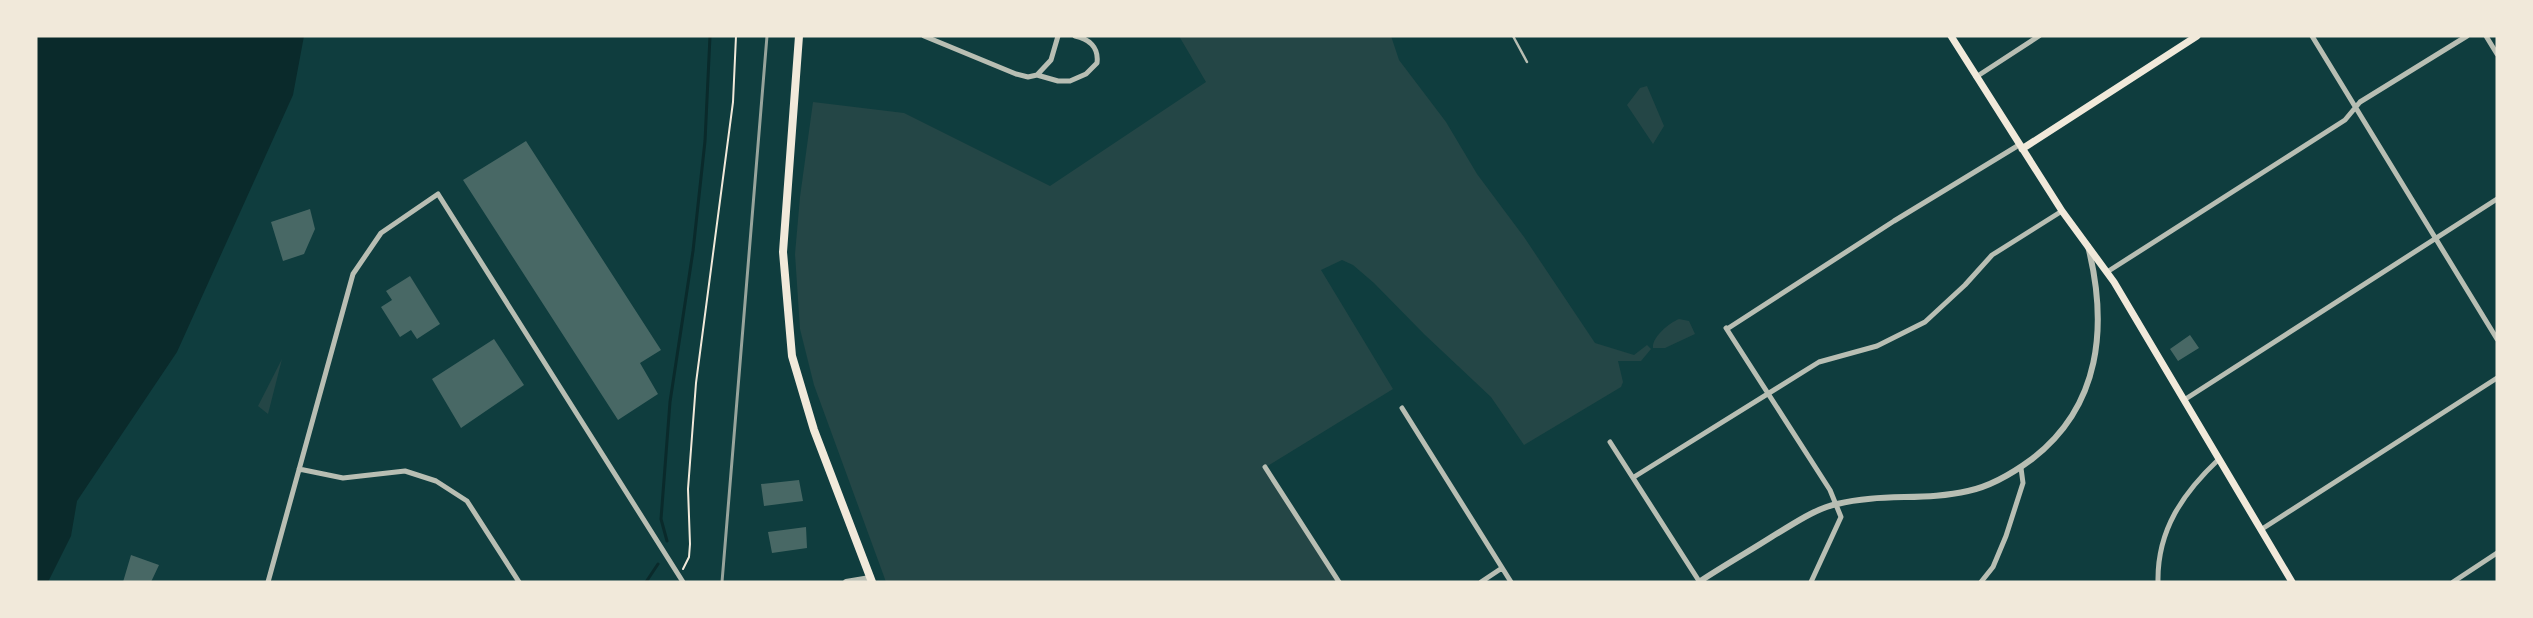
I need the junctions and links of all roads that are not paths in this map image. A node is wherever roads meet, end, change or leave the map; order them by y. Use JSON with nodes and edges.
{"nodes":[{"id":1,"x":799,"y":36,"type":"edge"},
{"id":2,"x":924,"y":36,"type":"edge"},
{"id":3,"x":1058,"y":36,"type":"edge"},
{"id":4,"x":1075,"y":36,"type":"edge"},
{"id":5,"x":1513,"y":36,"type":"edge"},
{"id":6,"x":1951,"y":36,"type":"edge"},
{"id":7,"x":2039,"y":36,"type":"edge"},
{"id":8,"x":2197,"y":36,"type":"edge"},
{"id":9,"x":2312,"y":36,"type":"edge"},
{"id":10,"x":2467,"y":36,"type":"edge"},
{"id":11,"x":2486,"y":36,"type":"edge"},
{"id":12,"x":2497,"y":54,"type":"edge"},
{"id":13,"x":1527,"y":62,"type":"dead end"},
{"id":14,"x":1037,"y":75,"type":"junction"},
{"id":15,"x":1976,"y":77,"type":"junction"},
{"id":16,"x":2355,"y":107,"type":"junction"},
{"id":17,"x":2021,"y":147,"type":"junction"},
{"id":18,"x":2497,"y":199,"type":"edge"},
{"id":19,"x":2062,"y":211,"type":"junction"},
{"id":20,"x":2436,"y":240,"type":"junction"},
{"id":21,"x":2087,"y":245,"type":"junction"},
{"id":22,"x":2107,"y":272,"type":"junction"},
{"id":23,"x":2497,"y":339,"type":"edge"},
{"id":24,"x":2497,"y":378,"type":"edge"},
{"id":25,"x":1768,"y":393,"type":"junction"},
{"id":26,"x":2184,"y":400,"type":"junction"},
{"id":27,"x":1402,"y":408,"type":"dead end"},
{"id":28,"x":1610,"y":442,"type":"dead end"},
{"id":29,"x":2219,"y":459,"type":"junction"},
{"id":30,"x":1265,"y":467,"type":"dead end"},
{"id":31,"x":2021,"y":468,"type":"junction"},
{"id":32,"x":299,"y":469,"type":"junction"},
{"id":33,"x":1634,"y":477,"type":"junction"},
{"id":34,"x":1835,"y":504,"type":"junction"},
{"id":35,"x":2262,"y":529,"type":"junction"},
{"id":36,"x":2497,"y":554,"type":"edge"},
{"id":37,"x":1502,"y":568,"type":"junction"},
{"id":38,"x":871,"y":580,"type":"edge"},
{"id":39,"x":1699,"y":581,"type":"edge"},
{"id":40,"x":268,"y":582,"type":"edge"},
{"id":41,"x":519,"y":582,"type":"edge"},
{"id":42,"x":683,"y":582,"type":"edge"},
{"id":43,"x":846,"y":582,"type":"edge"},
{"id":44,"x":1339,"y":582,"type":"edge"},
{"id":45,"x":1481,"y":582,"type":"edge"},
{"id":46,"x":1511,"y":582,"type":"edge"},
{"id":47,"x":1811,"y":582,"type":"edge"},
{"id":48,"x":1982,"y":582,"type":"edge"},
{"id":49,"x":2158,"y":582,"type":"edge"},
{"id":50,"x":2292,"y":582,"type":"edge"},
{"id":51,"x":2453,"y":582,"type":"edge"}],
"edges":[{"from":1,"to":38,"type":"main road"},
{"from":2,"to":14,"type":"street"},
{"from":3,"to":14,"type":"street"},
{"from":4,"to":14,"type":"street"},
{"from":5,"to":13,"type":"lane"},
{"from":6,"to":15,"type":"main road"},
{"from":7,"to":15,"type":"street"},
{"from":8,"to":17,"type":"main road"},
{"from":9,"to":16,"type":"street"},
{"from":10,"to":16,"type":"street"},
{"from":11,"to":12,"type":"street"},
{"from":15,"to":17,"type":"main road"},
{"from":16,"to":20,"type":"street"},
{"from":16,"to":22,"type":"street"},
{"from":17,"to":19,"type":"main road"},
{"from":17,"to":25,"type":"street"},
{"from":18,"to":20,"type":"street"},
{"from":19,"to":21,"type":"main road"},
{"from":19,"to":25,"type":"street"},
{"from":20,"to":23,"type":"street"},
{"from":20,"to":26,"type":"street"},
{"from":21,"to":22,"type":"main road"},
{"from":21,"to":31,"type":"street"},
{"from":22,"to":26,"type":"main road"},
{"from":24,"to":35,"type":"street"},
{"from":25,"to":33,"type":"street"},
{"from":25,"to":34,"type":"street"},
{"from":26,"to":29,"type":"main road"},
{"from":27,"to":37,"type":"street"},
{"from":28,"to":33,"type":"street"},
{"from":29,"to":35,"type":"main road"},
{"from":29,"to":49,"type":"street"},
{"from":30,"to":44,"type":"street"},
{"from":31,"to":34,"type":"street"},
{"from":31,"to":48,"type":"street"},
{"from":32,"to":40,"type":"street"},
{"from":32,"to":41,"type":"street"},
{"from":32,"to":42,"type":"street"},
{"from":33,"to":39,"type":"street"},
{"from":34,"to":39,"type":"street"},
{"from":34,"to":47,"type":"street"},
{"from":35,"to":50,"type":"main road"},
{"from":36,"to":51,"type":"street"},
{"from":37,"to":45,"type":"street"},
{"from":37,"to":46,"type":"street"},
{"from":38,"to":43,"type":"street"}]}
